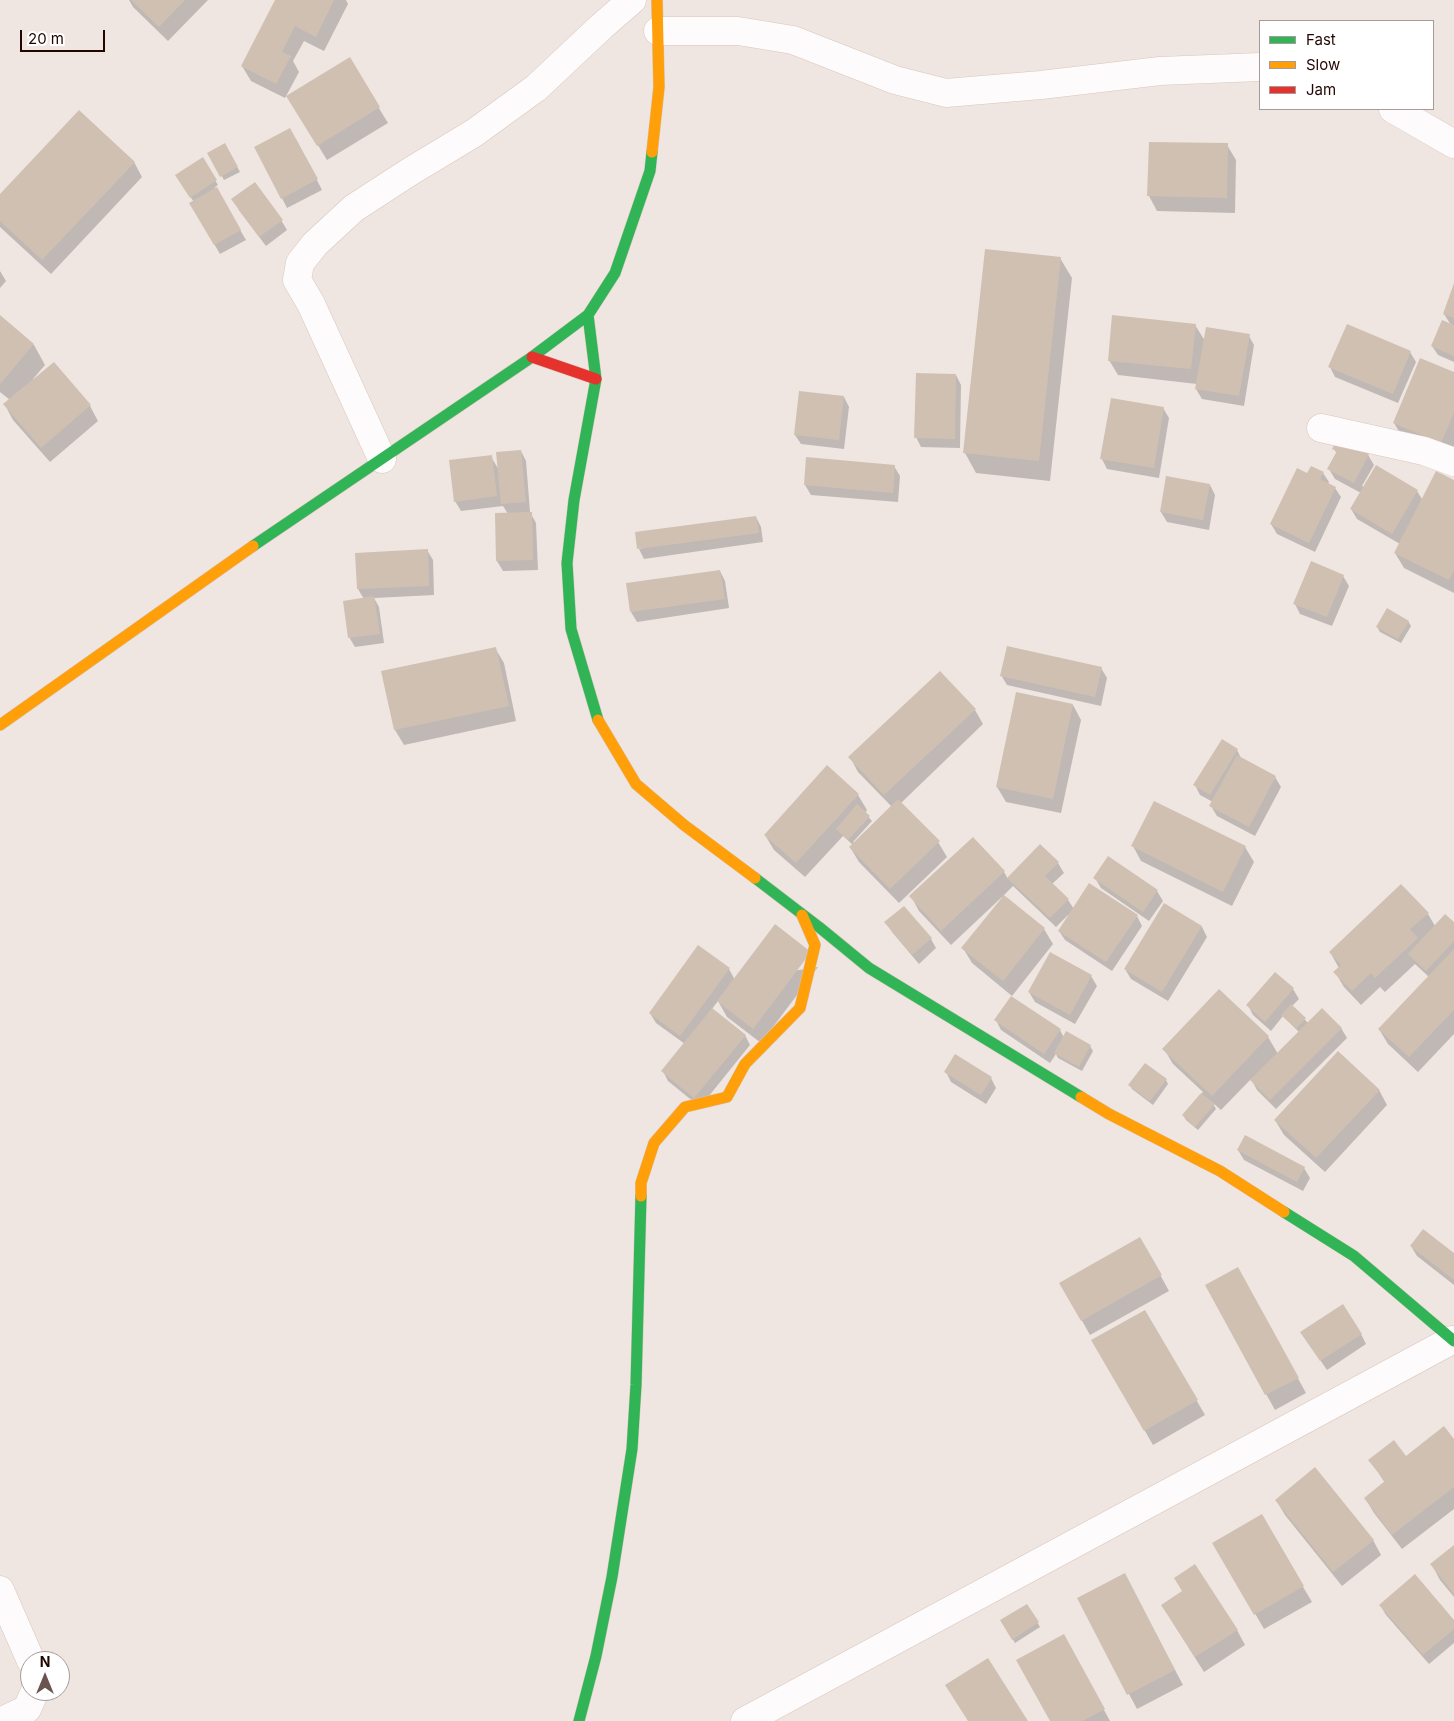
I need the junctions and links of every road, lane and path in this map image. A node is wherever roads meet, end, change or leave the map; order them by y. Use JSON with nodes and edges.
{"nodes":[{"id":1,"x":632,"y":0,"type":"edge"},
{"id":2,"x":657,"y":0,"type":"edge"},
{"id":3,"x":658,"y":31,"type":"junction"},
{"id":4,"x":1259,"y":67,"type":"edge"},
{"id":5,"x":1396,"y":110,"type":"edge"},
{"id":6,"x":1454,"y":144,"type":"edge"},
{"id":7,"x":588,"y":315,"type":"junction"},
{"id":8,"x":532,"y":357,"type":"junction"},
{"id":9,"x":596,"y":379,"type":"junction"},
{"id":10,"x":1321,"y":428,"type":"dead end"},
{"id":11,"x":382,"y":459,"type":"junction"},
{"id":12,"x":1454,"y":462,"type":"edge"},
{"id":13,"x":0,"y":725,"type":"edge"},
{"id":14,"x":802,"y":915,"type":"junction"},
{"id":15,"x":1453,"y":1341,"type":"edge"},
{"id":16,"x":0,"y":1590,"type":"edge"},
{"id":17,"x":27,"y":1651,"type":"edge"},
{"id":18,"x":31,"y":1701,"type":"edge"},
{"id":19,"x":2,"y":1721,"type":"edge"},
{"id":20,"x":579,"y":1721,"type":"edge"},
{"id":21,"x":745,"y":1721,"type":"edge"}],
"edges":[{"from":1,"to":11,"type":"street"},
{"from":2,"to":3,"type":"street"},
{"from":3,"to":4,"type":"street"},
{"from":3,"to":7,"type":"street"},
{"from":5,"to":6,"type":"street"},
{"from":7,"to":8,"type":"street"},
{"from":7,"to":9,"type":"street"},
{"from":8,"to":9,"type":"street"},
{"from":8,"to":11,"type":"street"},
{"from":9,"to":14,"type":"street"},
{"from":10,"to":12,"type":"street"},
{"from":11,"to":13,"type":"street"},
{"from":14,"to":15,"type":"street"},
{"from":14,"to":20,"type":"street"},
{"from":15,"to":21,"type":"street"},
{"from":16,"to":17,"type":"street"},
{"from":18,"to":19,"type":"street"}]}
